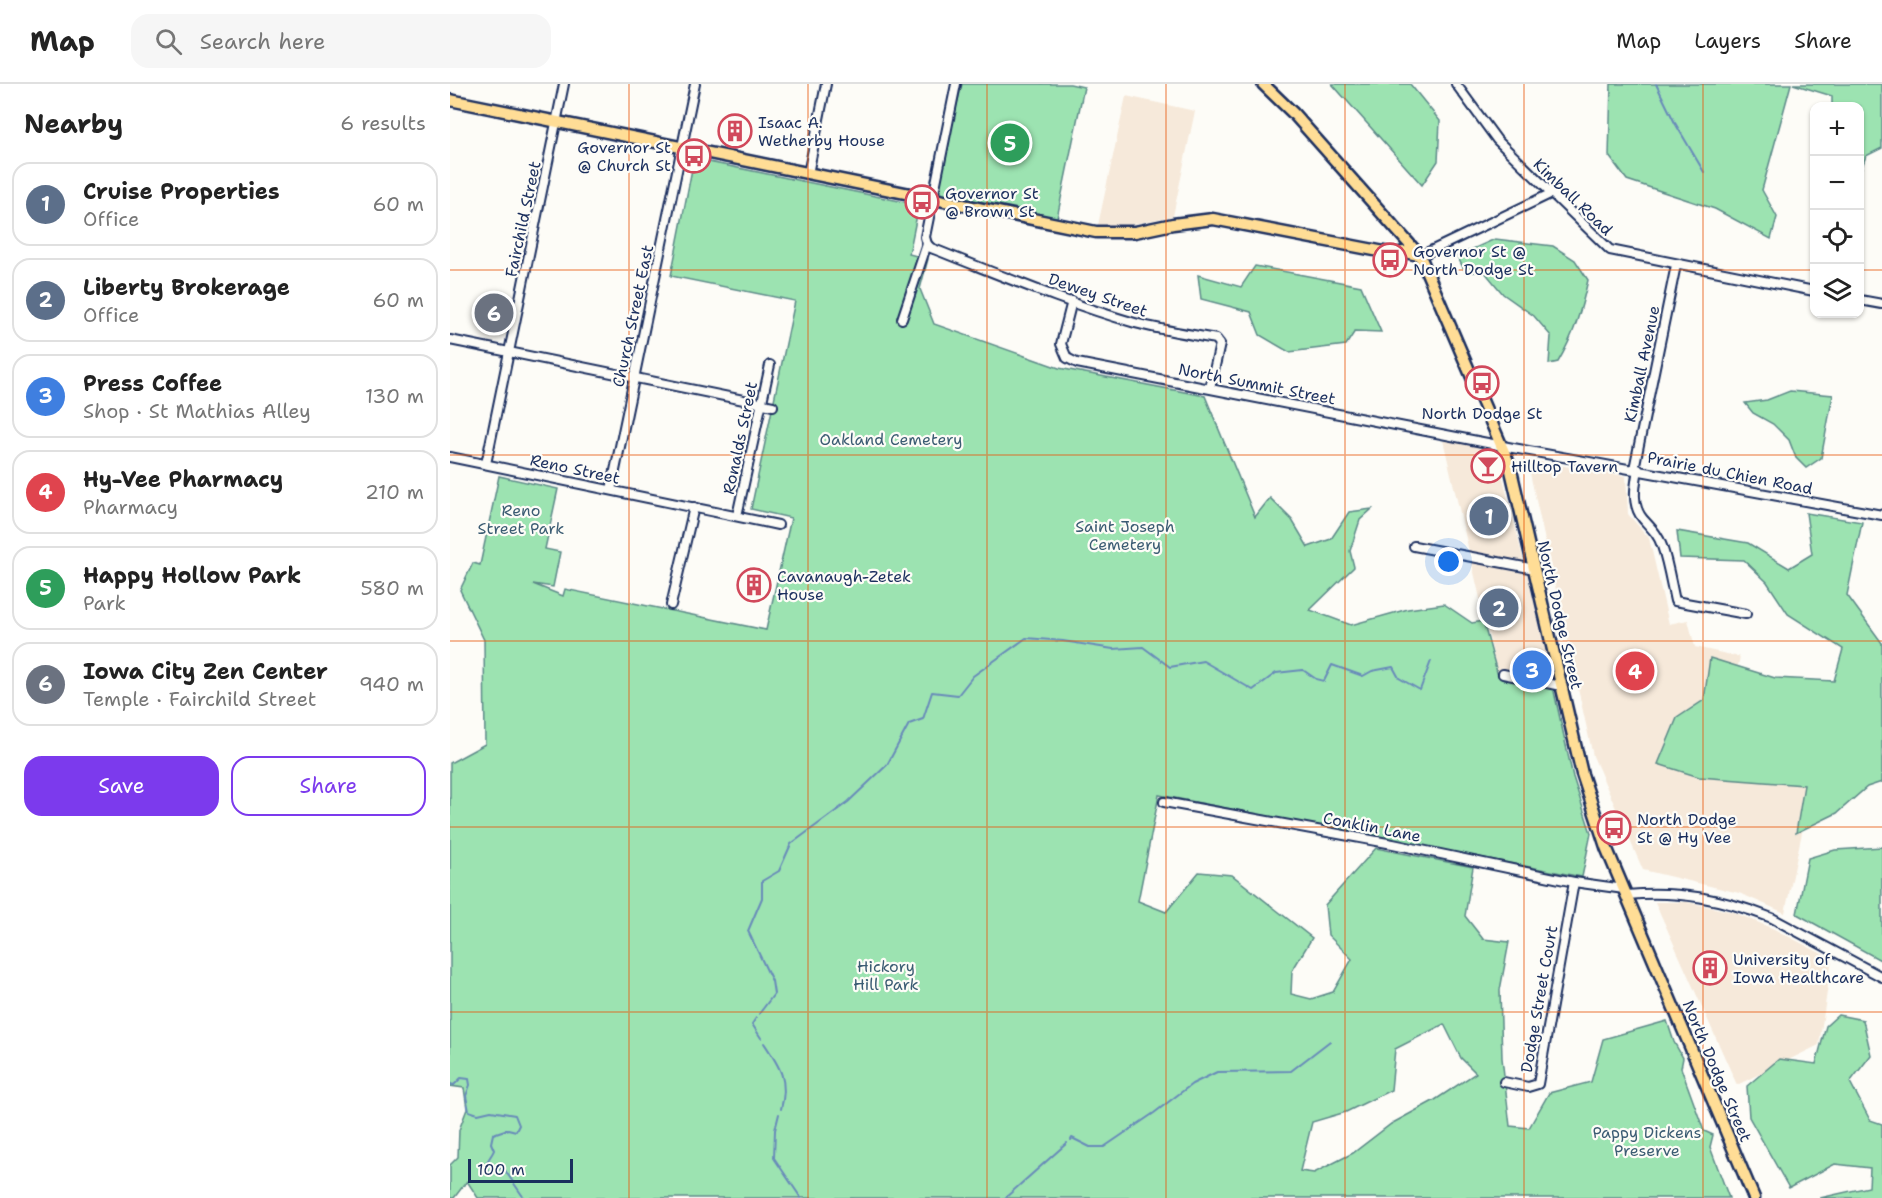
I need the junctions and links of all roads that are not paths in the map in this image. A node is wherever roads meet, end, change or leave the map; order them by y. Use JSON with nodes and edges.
{"nodes":[{"id":1,"x":564,"y":84,"type":"edge"},
{"id":2,"x":695,"y":84,"type":"edge"},
{"id":3,"x":826,"y":84,"type":"edge"},
{"id":4,"x":956,"y":84,"type":"edge"},
{"id":5,"x":1263,"y":84,"type":"edge"},
{"id":6,"x":1456,"y":84,"type":"edge"},
{"id":7,"x":450,"y":100,"type":"edge"},
{"id":8,"x":556,"y":123,"type":"junction"},
{"id":9,"x":681,"y":148,"type":"junction"},
{"id":10,"x":807,"y":174,"type":"junction"},
{"id":11,"x":1550,"y":194,"type":"junction"},
{"id":12,"x":933,"y":199,"type":"junction"},
{"id":13,"x":1400,"y":233,"type":"junction"},
{"id":14,"x":927,"y":244,"type":"junction"},
{"id":15,"x":1395,"y":254,"type":"junction"},
{"id":16,"x":1420,"y":256,"type":"junction"},
{"id":17,"x":1677,"y":265,"type":"junction"},
{"id":18,"x":1426,"y":271,"type":"junction"},
{"id":19,"x":1810,"y":290,"type":"edge"},
{"id":20,"x":1864,"y":301,"type":"edge"},
{"id":21,"x":1072,"y":302,"type":"junction"},
{"id":22,"x":1882,"y":304,"type":"edge"},
{"id":23,"x":902,"y":319,"type":"dead end"},
{"id":24,"x":450,"y":340,"type":"edge"},
{"id":25,"x":509,"y":352,"type":"junction"},
{"id":26,"x":770,"y":365,"type":"dead end"},
{"id":27,"x":634,"y":378,"type":"junction"},
{"id":28,"x":1210,"y":388,"type":"junction"},
{"id":29,"x":761,"y":404,"type":"junction"},
{"id":30,"x":773,"y":406,"type":"dead end"},
{"id":31,"x":1502,"y":445,"type":"junction"},
{"id":32,"x":450,"y":457,"type":"edge"},
{"id":33,"x":486,"y":464,"type":"junction"},
{"id":34,"x":1636,"y":469,"type":"junction"},
{"id":35,"x":611,"y":490,"type":"junction"},
{"id":36,"x":694,"y":507,"type":"junction"},
{"id":37,"x":1882,"y":515,"type":"edge"},
{"id":38,"x":737,"y":516,"type":"junction"},
{"id":39,"x":778,"y":525,"type":"dead end"},
{"id":40,"x":1414,"y":546,"type":"dead end"},
{"id":41,"x":1535,"y":568,"type":"junction"},
{"id":42,"x":671,"y":605,"type":"dead end"},
{"id":43,"x":1746,"y":614,"type":"dead end"},
{"id":44,"x":1503,"y":674,"type":"dead end"},
{"id":45,"x":1561,"y":686,"type":"junction"},
{"id":46,"x":1164,"y":802,"type":"dead end"},
{"id":47,"x":1574,"y":882,"type":"junction"},
{"id":48,"x":1625,"y":892,"type":"junction"},
{"id":49,"x":1882,"y":976,"type":"edge"},
{"id":50,"x":1504,"y":1082,"type":"dead end"},
{"id":51,"x":1754,"y":1198,"type":"edge"}],
"edges":[{"from":1,"to":8,"type":"street","name":"Fairchild Street"},
{"from":2,"to":9,"type":"street","name":"Church Street East"},
{"from":3,"to":10,"type":"street"},
{"from":4,"to":12,"type":"street"},
{"from":5,"to":13,"type":"main road","name":"North Dodge Street"},
{"from":6,"to":11,"type":"street","name":"Kimball Road"},
{"from":7,"to":8,"type":"main road"},
{"from":8,"to":9,"type":"main road"},
{"from":8,"to":25,"type":"street","name":"Fairchild Street"},
{"from":9,"to":10,"type":"main road"},
{"from":9,"to":27,"type":"street","name":"Church Street East"},
{"from":10,"to":12,"type":"main road"},
{"from":11,"to":16,"type":"street"},
{"from":11,"to":17,"type":"street","name":"Kimball Road"},
{"from":12,"to":14,"type":"street"},
{"from":12,"to":15,"type":"main road"},
{"from":13,"to":15,"type":"main road"},
{"from":13,"to":16,"type":"main road","name":"North Dodge Street"},
{"from":14,"to":21,"type":"street","name":"Dewey Street"},
{"from":14,"to":23,"type":"street"},
{"from":15,"to":16,"type":"main road"},
{"from":15,"to":18,"type":"main road"},
{"from":16,"to":18,"type":"main road","name":"North Dodge Street"},
{"from":17,"to":19,"type":"street","name":"Kimball Road"},
{"from":17,"to":34,"type":"street","name":"Kimball Avenue"},
{"from":18,"to":31,"type":"main road","name":"North Dodge Street"},
{"from":20,"to":22,"type":"street"},
{"from":21,"to":28,"type":"street","name":"Dewey Street"},
{"from":21,"to":28,"type":"street","name":"North Summit Street"},
{"from":24,"to":25,"type":"street"},
{"from":25,"to":27,"type":"street"},
{"from":25,"to":33,"type":"street","name":"Fairchild Street"},
{"from":26,"to":29,"type":"street","name":"Ronalds Street"},
{"from":27,"to":29,"type":"street"},
{"from":27,"to":35,"type":"street","name":"Church Street East"},
{"from":28,"to":31,"type":"street","name":"North Summit Street"},
{"from":29,"to":30,"type":"street"},
{"from":29,"to":38,"type":"street","name":"Ronalds Street"},
{"from":31,"to":34,"type":"street","name":"Prairie du Chien Road"},
{"from":31,"to":41,"type":"main road","name":"North Dodge Street"},
{"from":32,"to":33,"type":"street","name":"Reno Street"},
{"from":33,"to":35,"type":"street","name":"Reno Street"},
{"from":34,"to":37,"type":"street","name":"Prairie du Chien Road"},
{"from":34,"to":43,"type":"street","name":"Kimball Avenue"},
{"from":35,"to":36,"type":"street","name":"Reno Street"},
{"from":36,"to":38,"type":"street","name":"Reno Street"},
{"from":36,"to":42,"type":"street"},
{"from":38,"to":39,"type":"street","name":"Reno Street"},
{"from":40,"to":41,"type":"street"},
{"from":41,"to":45,"type":"main road","name":"North Dodge Street"},
{"from":44,"to":45,"type":"street"},
{"from":45,"to":48,"type":"main road","name":"North Dodge Street"},
{"from":46,"to":47,"type":"street","name":"Conklin Lane"},
{"from":47,"to":48,"type":"street","name":"Conklin Lane"},
{"from":47,"to":50,"type":"street","name":"Dodge Street Court"},
{"from":48,"to":49,"type":"street","name":"Conklin Lane"},
{"from":48,"to":51,"type":"main road","name":"North Dodge Street"}]}
